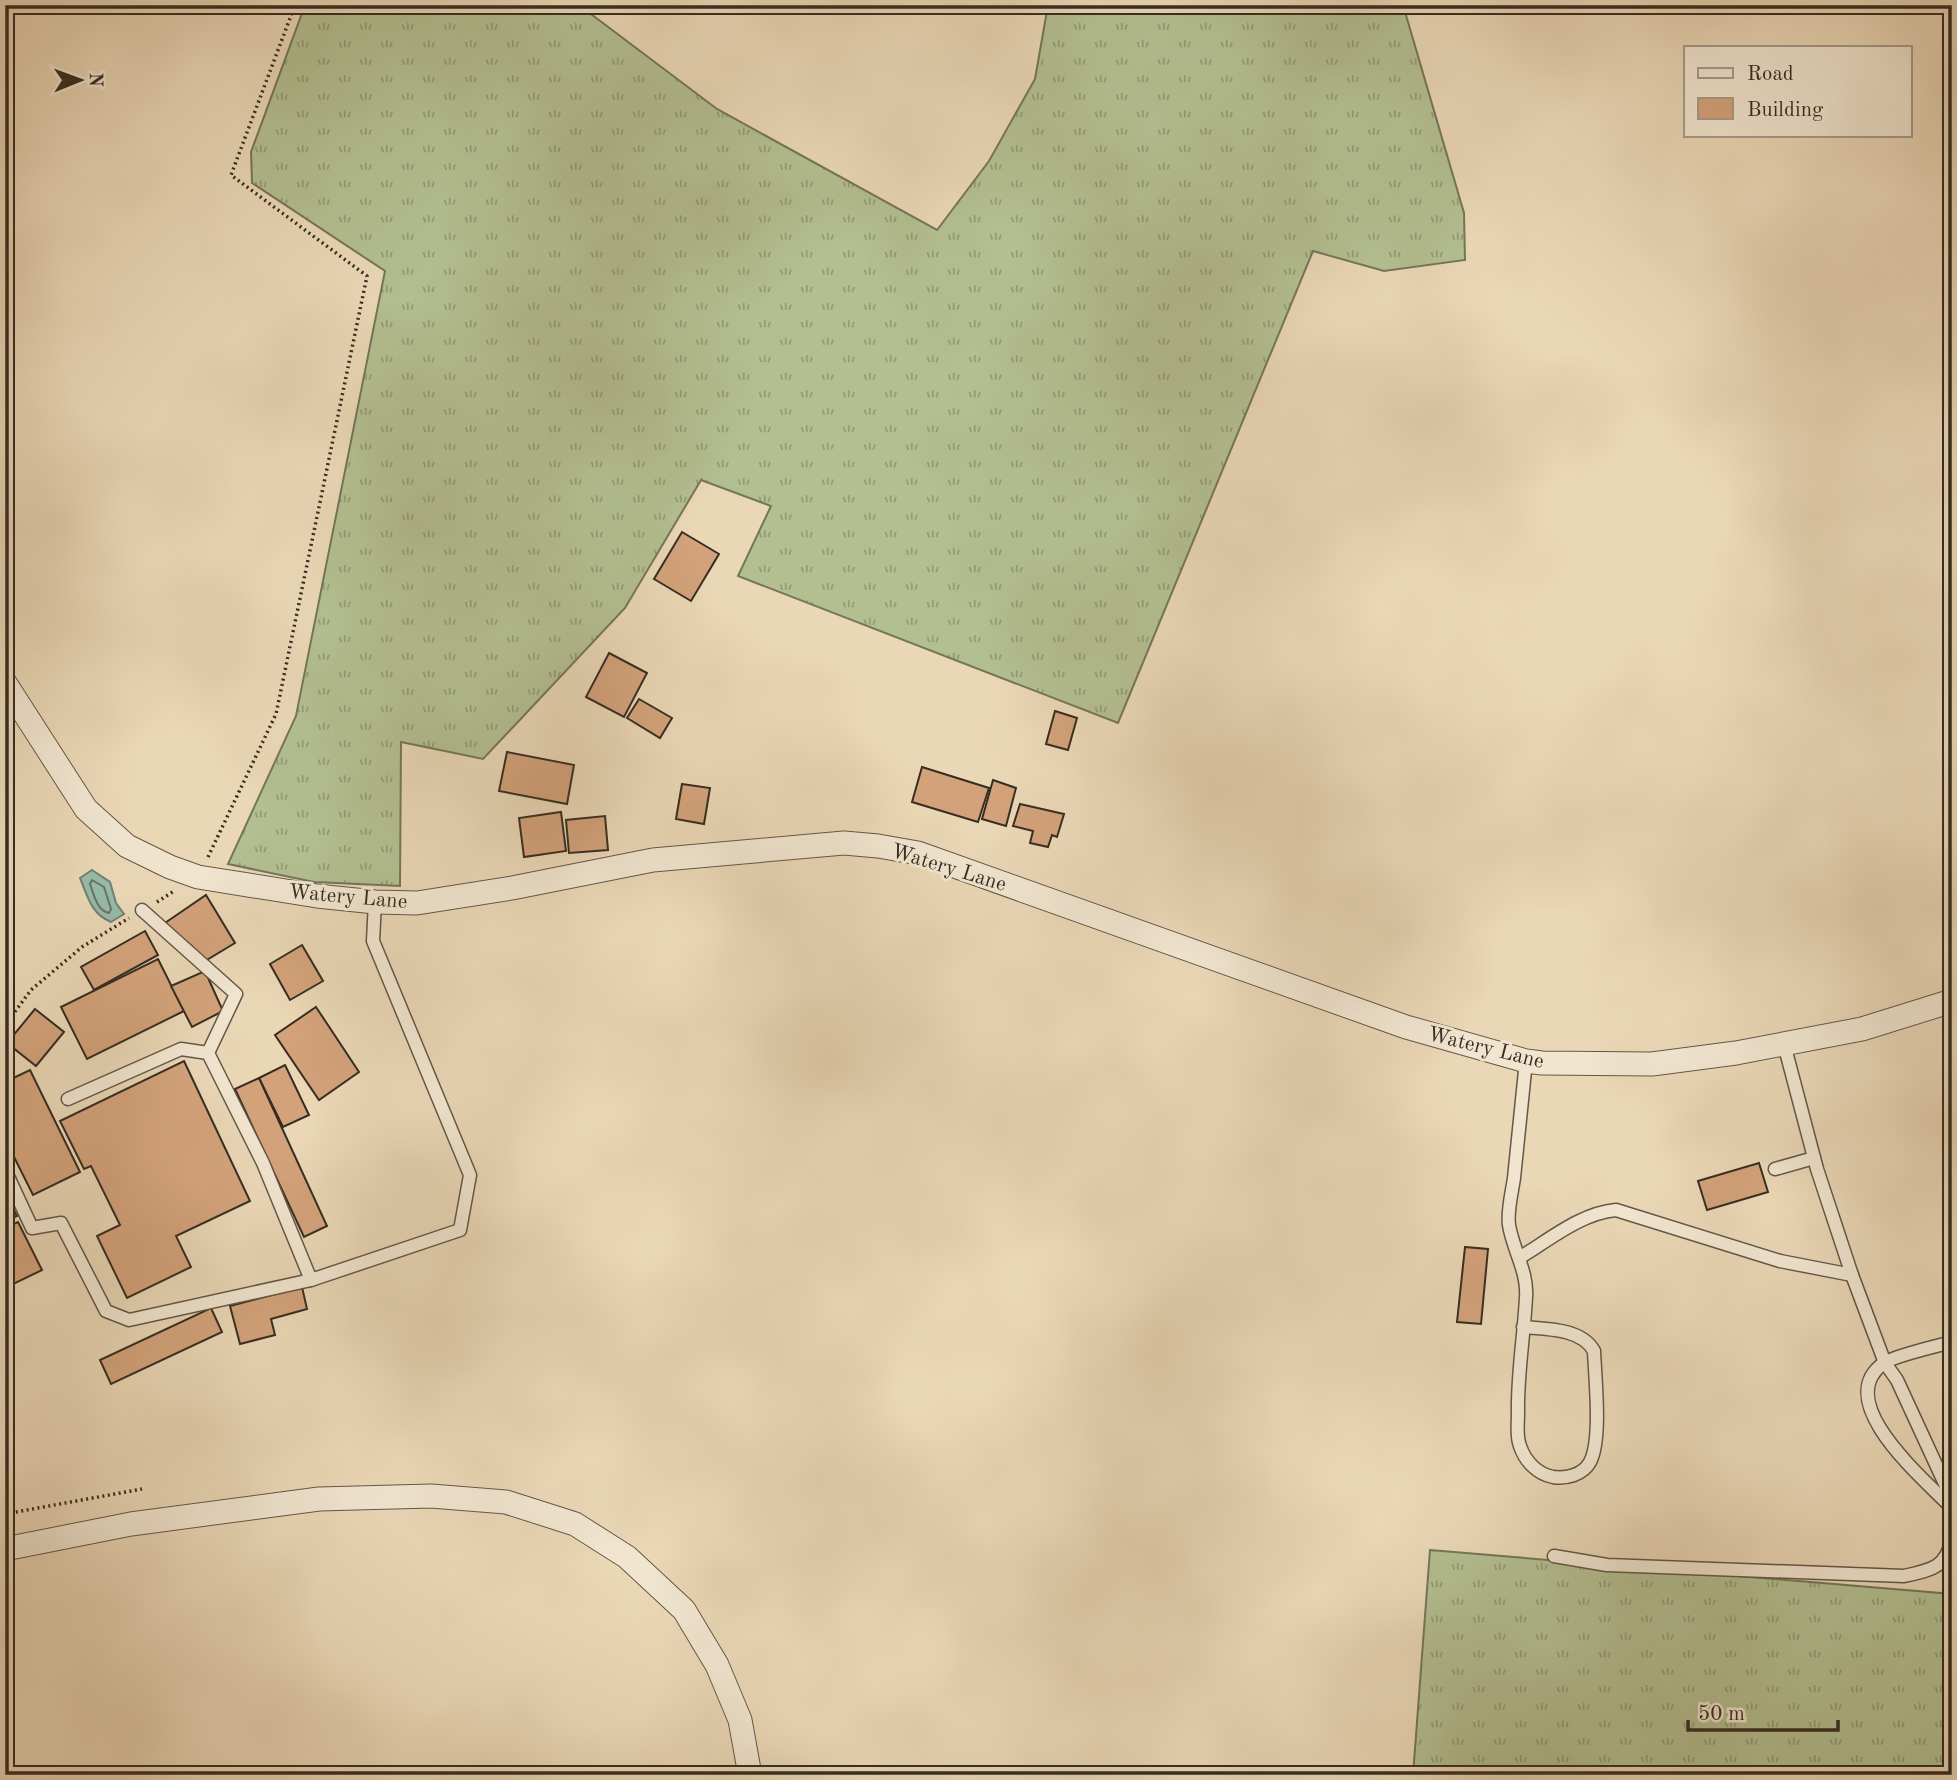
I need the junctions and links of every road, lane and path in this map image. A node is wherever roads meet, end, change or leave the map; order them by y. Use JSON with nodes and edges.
{"nodes":[{"id":1,"x":295,"y":5,"type":"edge"},
{"id":2,"x":5,"y":683,"type":"edge"},
{"id":3,"x":198,"y":877,"type":"junction"},
{"id":4,"x":375,"y":902,"type":"junction"},
{"id":5,"x":142,"y":910,"type":"junction"},
{"id":6,"x":1952,"y":1000,"type":"edge"},
{"id":7,"x":5,"y":1026,"type":"edge"},
{"id":8,"x":1784,"y":1044,"type":"junction"},
{"id":9,"x":208,"y":1054,"type":"junction"},
{"id":10,"x":1526,"y":1061,"type":"junction"},
{"id":11,"x":68,"y":1099,"type":"dead end"},
{"id":12,"x":1814,"y":1158,"type":"junction"},
{"id":13,"x":1775,"y":1169,"type":"dead end"},
{"id":14,"x":5,"y":1170,"type":"edge"},
{"id":15,"x":1519,"y":1258,"type":"junction"},
{"id":16,"x":1852,"y":1275,"type":"junction"},
{"id":17,"x":311,"y":1280,"type":"junction"},
{"id":18,"x":1523,"y":1327,"type":"junction"},
{"id":19,"x":1952,"y":1342,"type":"edge"},
{"id":20,"x":1885,"y":1363,"type":"junction"},
{"id":21,"x":142,"y":1489,"type":"dead end"},
{"id":22,"x":1952,"y":1507,"type":"edge"},
{"id":23,"x":5,"y":1514,"type":"edge"},
{"id":24,"x":1952,"y":1539,"type":"edge"},
{"id":25,"x":5,"y":1549,"type":"edge"},
{"id":26,"x":1554,"y":1556,"type":"dead end"},
{"id":27,"x":750,"y":1775,"type":"edge"}],
"edges":[{"from":1,"to":3,"type":"path"},
{"from":2,"to":3,"type":"street","name":"Watery Lane"},
{"from":3,"to":4,"type":"street","name":"Watery Lane"},
{"from":3,"to":5,"type":"path"},
{"from":4,"to":10,"type":"street","name":"Watery Lane"},
{"from":4,"to":17,"type":"lane"},
{"from":5,"to":7,"type":"path"},
{"from":5,"to":9,"type":"lane"},
{"from":6,"to":8,"type":"street","name":"Watery Lane"},
{"from":8,"to":10,"type":"street","name":"Watery Lane"},
{"from":8,"to":12,"type":"lane"},
{"from":9,"to":11,"type":"lane"},
{"from":9,"to":17,"type":"lane"},
{"from":10,"to":15,"type":"lane"},
{"from":12,"to":13,"type":"lane"},
{"from":12,"to":16,"type":"lane"},
{"from":14,"to":17,"type":"lane"},
{"from":15,"to":16,"type":"lane"},
{"from":15,"to":18,"type":"lane"},
{"from":16,"to":20,"type":"lane"},
{"from":18,"to":18,"type":"lane"},
{"from":19,"to":20,"type":"lane"},
{"from":20,"to":22,"type":"lane"},
{"from":20,"to":22,"type":"lane"},
{"from":21,"to":23,"type":"path"},
{"from":24,"to":26,"type":"lane"},
{"from":25,"to":27,"type":"street"}]}
